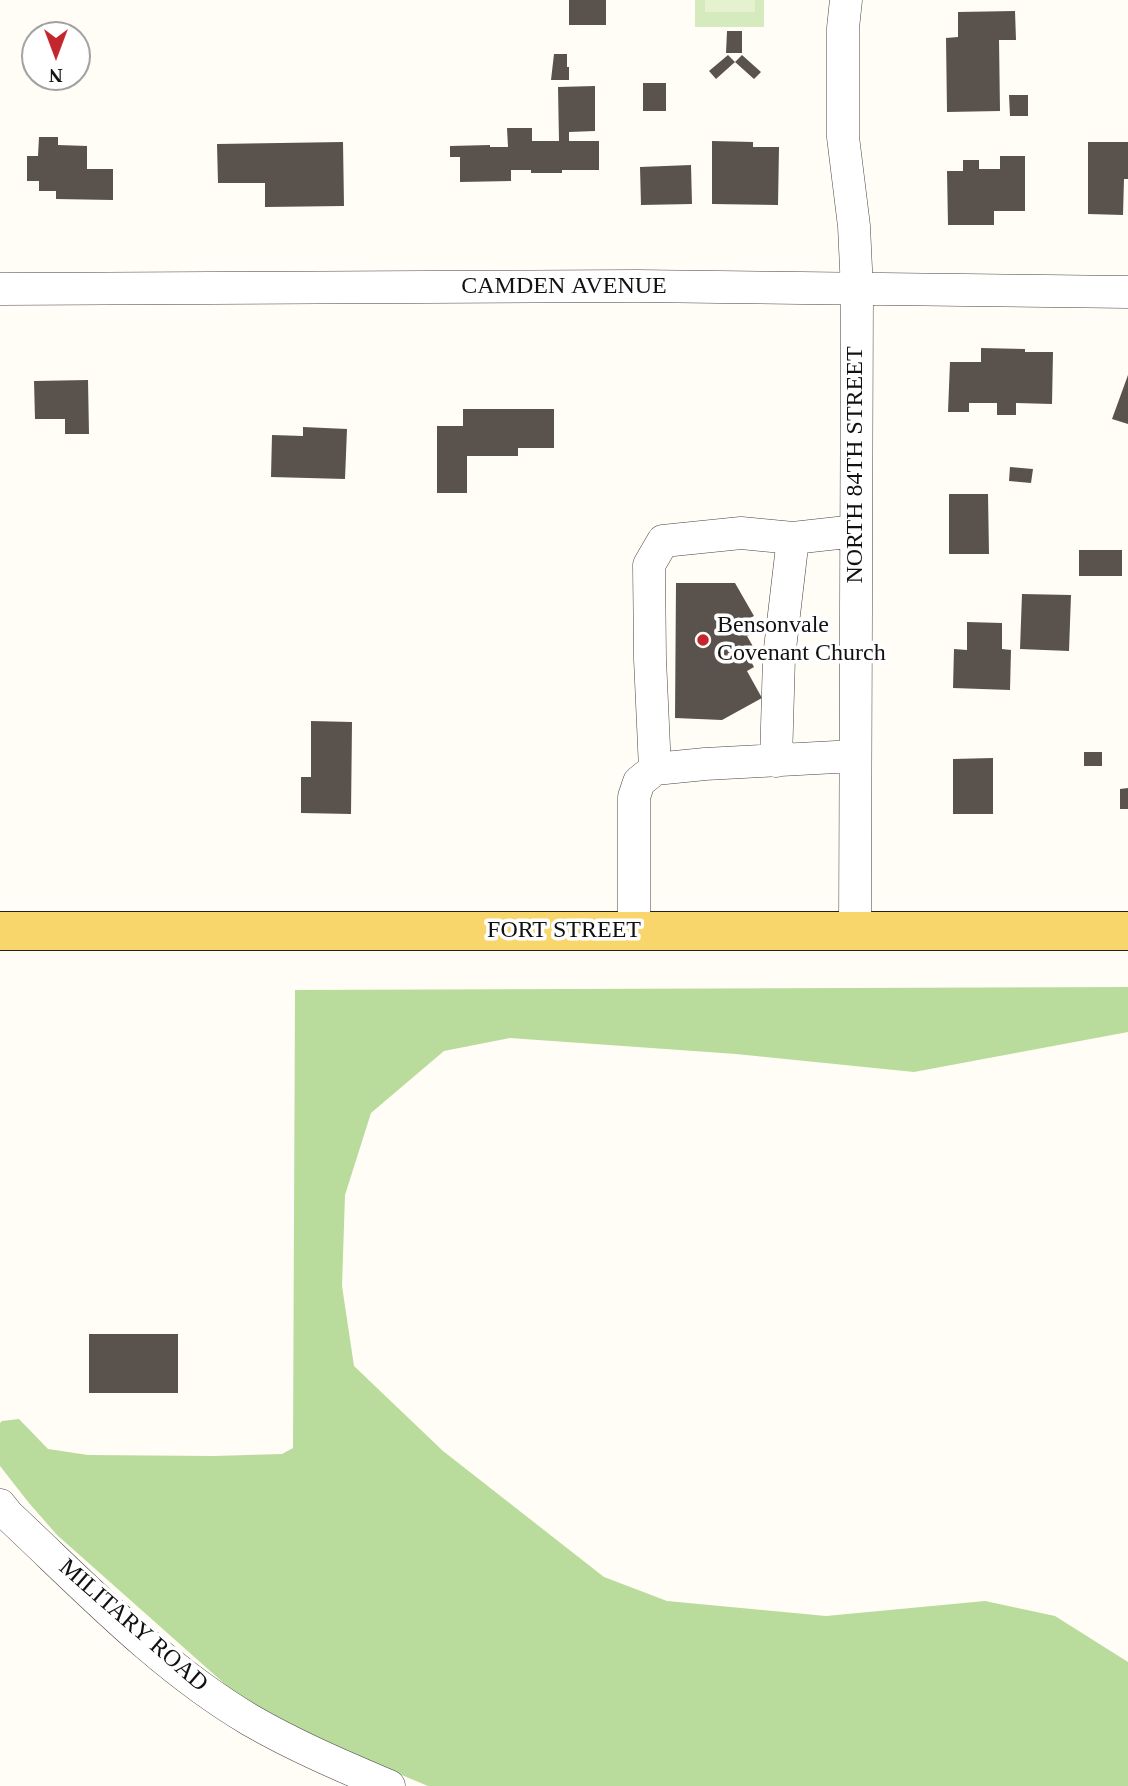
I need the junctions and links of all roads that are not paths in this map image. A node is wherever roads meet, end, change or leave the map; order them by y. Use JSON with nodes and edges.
{"nodes":[{"id":1,"x":846,"y":0,"type":"edge"},
{"id":2,"x":0,"y":289,"type":"edge"},
{"id":3,"x":857,"y":290,"type":"junction"},
{"id":4,"x":1128,"y":292,"type":"edge"},
{"id":5,"x":856,"y":531,"type":"junction"},
{"id":6,"x":793,"y":538,"type":"junction"},
{"id":7,"x":855,"y":756,"type":"junction"},
{"id":8,"x":776,"y":761,"type":"junction"},
{"id":9,"x":655,"y":769,"type":"junction"},
{"id":10,"x":1128,"y":931,"type":"edge"},
{"id":11,"x":0,"y":932,"type":"edge"},
{"id":12,"x":634,"y":932,"type":"junction"},
{"id":13,"x":855,"y":932,"type":"junction"},
{"id":14,"x":0,"y":1505,"type":"edge"},
{"id":15,"x":389,"y":1786,"type":"edge"}],
"edges":[{"from":1,"to":3,"type":"street","name":"NORTH 84TH STREET"},
{"from":2,"to":3,"type":"street","name":"CAMDEN AVENUE"},
{"from":3,"to":4,"type":"street","name":"CAMDEN AVENUE"},
{"from":3,"to":5,"type":"street","name":"NORTH 84TH STREET"},
{"from":5,"to":6,"type":"street"},
{"from":5,"to":7,"type":"street","name":"NORTH 84TH STREET"},
{"from":6,"to":8,"type":"street"},
{"from":6,"to":9,"type":"street"},
{"from":7,"to":8,"type":"street"},
{"from":7,"to":13,"type":"street","name":"NORTH 84TH STREET"},
{"from":8,"to":9,"type":"street"},
{"from":9,"to":12,"type":"street"},
{"from":10,"to":13,"type":"main road","name":"FORT STREET"},
{"from":11,"to":12,"type":"main road","name":"FORT STREET"},
{"from":12,"to":13,"type":"main road","name":"FORT STREET"},
{"from":14,"to":15,"type":"street","name":"MILITARY ROAD"}]}
